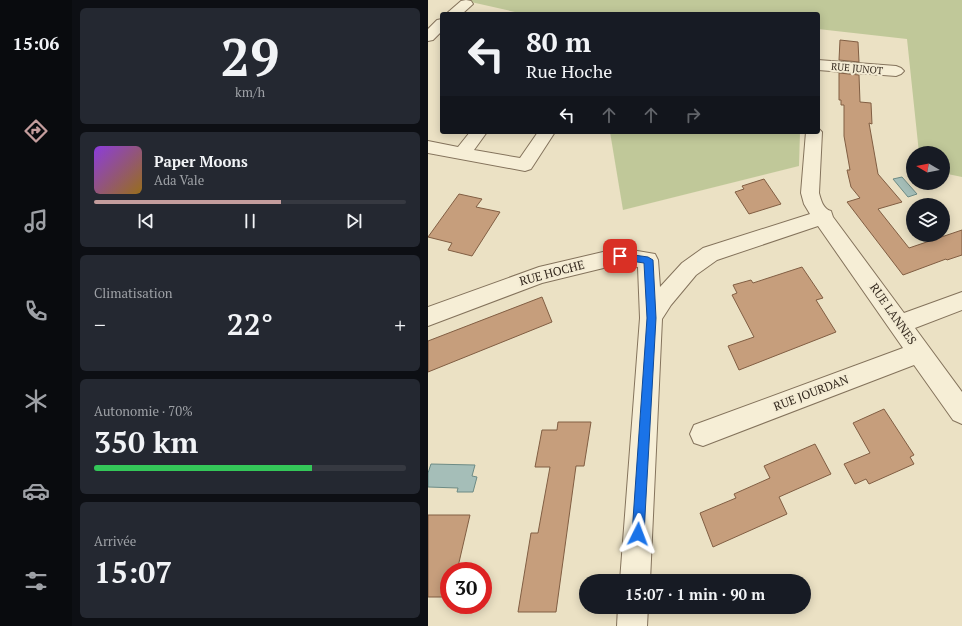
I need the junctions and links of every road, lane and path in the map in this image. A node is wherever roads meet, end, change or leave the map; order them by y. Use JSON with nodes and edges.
{"nodes":[{"id":1,"x":466,"y":4,"type":"dead end"},
{"id":2,"x":456,"y":12,"type":"edge"},
{"id":3,"x":440,"y":25,"type":"edge"},
{"id":4,"x":428,"y":37,"type":"edge"},
{"id":5,"x":820,"y":65,"type":"edge"},
{"id":6,"x":896,"y":72,"type":"dead end"},
{"id":7,"x":477,"y":134,"type":"edge"},
{"id":8,"x":540,"y":134,"type":"edge"},
{"id":9,"x":814,"y":134,"type":"edge"},
{"id":10,"x":428,"y":147,"type":"edge"},
{"id":11,"x":462,"y":154,"type":"junction"},
{"id":12,"x":824,"y":216,"type":"junction"},
{"id":13,"x":962,"y":301,"type":"edge"},
{"id":14,"x":428,"y":317,"type":"edge"},
{"id":15,"x":651,"y":318,"type":"junction"},
{"id":16,"x":900,"y":324,"type":"junction"},
{"id":17,"x":920,"y":352,"type":"junction"},
{"id":18,"x":962,"y":412,"type":"edge"},
{"id":19,"x":703,"y":434,"type":"dead end"},
{"id":20,"x":635,"y":574,"type":"edge"},
{"id":21,"x":633,"y":614,"type":"edge"},
{"id":22,"x":632,"y":626,"type":"edge"}],
"edges":[{"from":1,"to":2,"type":"street"},
{"from":3,"to":4,"type":"street"},
{"from":5,"to":6,"type":"street","name":"RUE JUNOT"},
{"from":7,"to":11,"type":"street"},
{"from":8,"to":11,"type":"street"},
{"from":9,"to":12,"type":"street","name":"RUE LANNES"},
{"from":10,"to":11,"type":"street"},
{"from":12,"to":15,"type":"street"},
{"from":12,"to":16,"type":"street","name":"RUE LANNES"},
{"from":13,"to":16,"type":"street"},
{"from":14,"to":15,"type":"street","name":"RUE HOCHE"},
{"from":15,"to":20,"type":"street","name":"RUE HOCHE"},
{"from":16,"to":17,"type":"street","name":"RUE LANNES"},
{"from":17,"to":18,"type":"street","name":"RUE LANNES"},
{"from":17,"to":19,"type":"street","name":"RUE JOURDAN"},
{"from":21,"to":22,"type":"street"}]}
